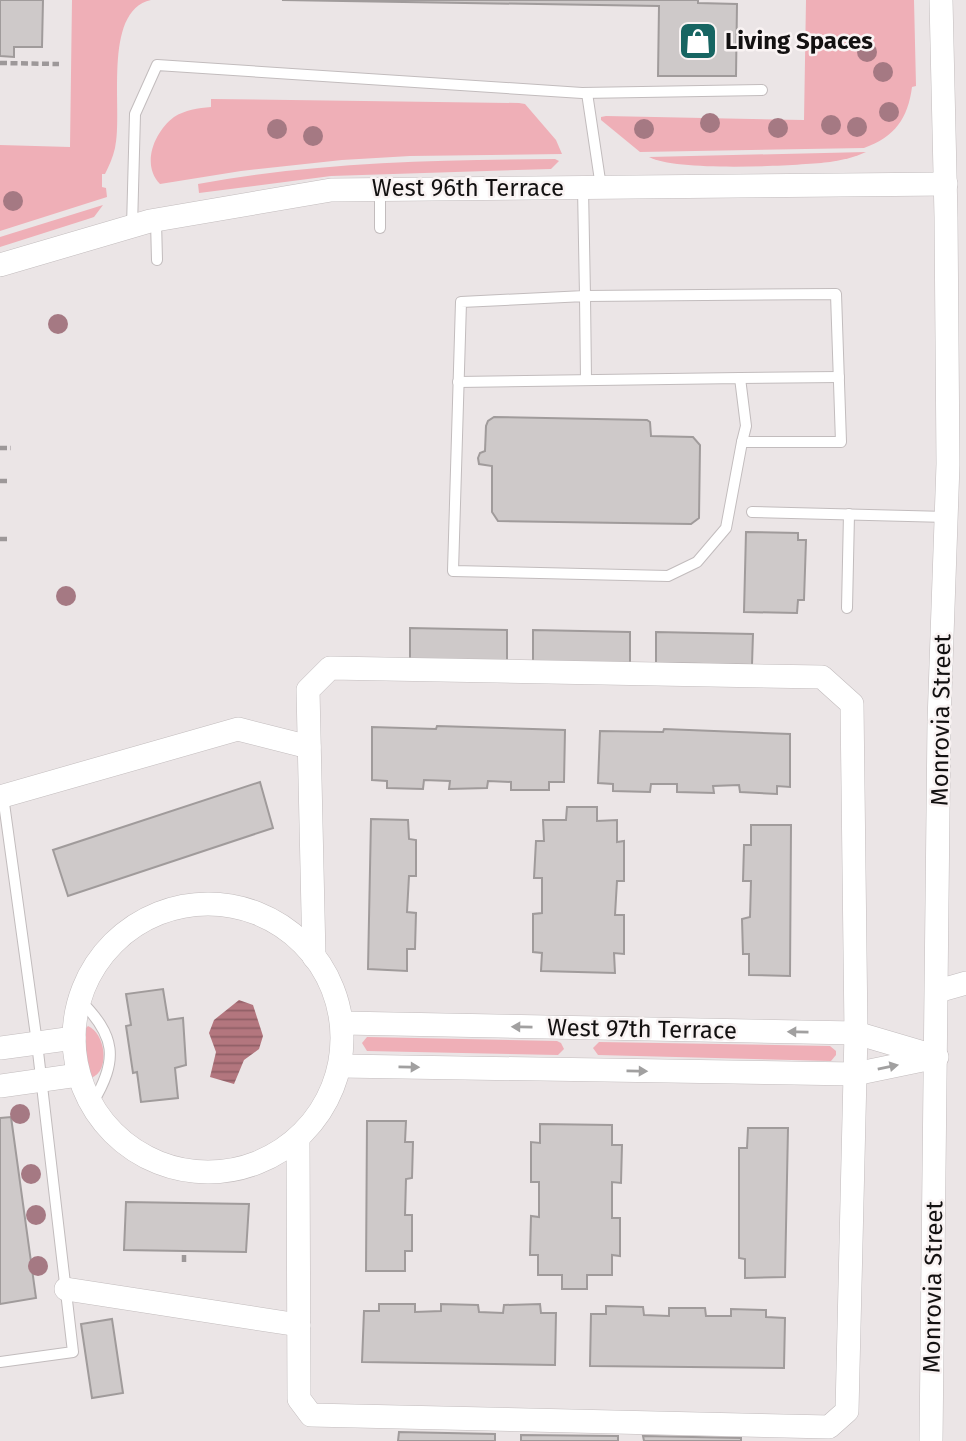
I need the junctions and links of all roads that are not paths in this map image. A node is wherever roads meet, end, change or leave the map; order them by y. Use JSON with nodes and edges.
{"nodes":[{"id":1,"x":941,"y":0,"type":"edge"},
{"id":2,"x":762,"y":90,"type":"dead end"},
{"id":3,"x":587,"y":93,"type":"junction"},
{"id":4,"x":946,"y":184,"type":"junction"},
{"id":5,"x":592,"y":188,"type":"junction"},
{"id":6,"x":380,"y":189,"type":"junction"},
{"id":7,"x":156,"y":220,"type":"junction"},
{"id":8,"x":132,"y":227,"type":"junction"},
{"id":9,"x":380,"y":228,"type":"dead end"},
{"id":10,"x":157,"y":260,"type":"dead end"},
{"id":11,"x":0,"y":265,"type":"edge"},
{"id":12,"x":585,"y":296,"type":"junction"},
{"id":13,"x":839,"y":377,"type":"junction"},
{"id":14,"x":740,"y":378,"type":"junction"},
{"id":15,"x":586,"y":380,"type":"junction"},
{"id":16,"x":458,"y":382,"type":"junction"},
{"id":17,"x":742,"y":442,"type":"junction"},
{"id":18,"x":957,"y":464,"type":"edge"},
{"id":19,"x":752,"y":512,"type":"dead end"},
{"id":20,"x":849,"y":514,"type":"junction"},
{"id":21,"x":947,"y":517,"type":"junction"},
{"id":22,"x":847,"y":608,"type":"dead end"},
{"id":23,"x":309,"y":747,"type":"junction"},
{"id":24,"x":2,"y":792,"type":"edge"},
{"id":25,"x":314,"y":957,"type":"junction"},
{"id":26,"x":966,"y":983,"type":"edge"},
{"id":27,"x":938,"y":991,"type":"junction"},
{"id":28,"x":79,"y":999,"type":"junction"},
{"id":29,"x":343,"y":1024,"type":"junction"},
{"id":30,"x":856,"y":1033,"type":"junction"},
{"id":31,"x":74,"y":1038,"type":"junction"},
{"id":32,"x":37,"y":1043,"type":"junction"},
{"id":33,"x":0,"y":1048,"type":"edge"},
{"id":34,"x":937,"y":1057,"type":"junction"},
{"id":35,"x":341,"y":1066,"type":"junction"},
{"id":36,"x":855,"y":1074,"type":"junction"},
{"id":37,"x":78,"y":1075,"type":"junction"},
{"id":38,"x":41,"y":1080,"type":"junction"},
{"id":39,"x":0,"y":1086,"type":"edge"},
{"id":40,"x":92,"y":1104,"type":"junction"},
{"id":41,"x":298,"y":1139,"type":"junction"},
{"id":42,"x":66,"y":1289,"type":"junction"},
{"id":43,"x":299,"y":1325,"type":"junction"},
{"id":44,"x":0,"y":1362,"type":"edge"},
{"id":45,"x":931,"y":1441,"type":"edge"}],
"edges":[{"from":1,"to":4,"type":"street","name":"Monrovia Street"},
{"from":2,"to":3,"type":"lane"},
{"from":3,"to":5,"type":"lane"},
{"from":3,"to":8,"type":"lane"},
{"from":4,"to":5,"type":"street","name":"West 96th Terrace"},
{"from":4,"to":18,"type":"street","name":"Monrovia Street"},
{"from":5,"to":6,"type":"street","name":"West 96th Terrace"},
{"from":5,"to":12,"type":"lane"},
{"from":6,"to":7,"type":"street","name":"West 96th Terrace"},
{"from":6,"to":9,"type":"lane"},
{"from":7,"to":8,"type":"street","name":"West 96th Terrace"},
{"from":7,"to":10,"type":"lane"},
{"from":8,"to":11,"type":"street","name":"West 96th Terrace"},
{"from":12,"to":13,"type":"lane"},
{"from":12,"to":15,"type":"lane"},
{"from":12,"to":16,"type":"lane"},
{"from":13,"to":14,"type":"lane"},
{"from":13,"to":17,"type":"lane"},
{"from":14,"to":15,"type":"lane"},
{"from":14,"to":17,"type":"lane"},
{"from":15,"to":16,"type":"lane"},
{"from":16,"to":17,"type":"lane"},
{"from":18,"to":21,"type":"street","name":"Monrovia Street"},
{"from":19,"to":20,"type":"lane"},
{"from":20,"to":21,"type":"lane"},
{"from":20,"to":22,"type":"lane"},
{"from":21,"to":27,"type":"street","name":"Monrovia Street"},
{"from":23,"to":24,"type":"street"},
{"from":23,"to":25,"type":"street"},
{"from":23,"to":30,"type":"street"},
{"from":24,"to":32,"type":"lane"},
{"from":25,"to":28,"type":"street"},
{"from":25,"to":29,"type":"street"},
{"from":26,"to":27,"type":"street"},
{"from":27,"to":34,"type":"street","name":"Monrovia Street"},
{"from":28,"to":31,"type":"street"},
{"from":28,"to":40,"type":"lane"},
{"from":30,"to":29,"type":"street","name":"West 97th Terrace","one_way":true},
{"from":29,"to":35,"type":"street"},
{"from":30,"to":34,"type":"street","name":"West 97th Terrace"},
{"from":30,"to":36,"type":"street"},
{"from":31,"to":32,"type":"street"},
{"from":31,"to":37,"type":"street"},
{"from":32,"to":33,"type":"street"},
{"from":32,"to":38,"type":"lane"},
{"from":36,"to":34,"type":"street","one_way":true},
{"from":34,"to":45,"type":"street","name":"Monrovia Street"},
{"from":35,"to":36,"type":"street","one_way":true},
{"from":35,"to":41,"type":"street"},
{"from":36,"to":43,"type":"street"},
{"from":37,"to":38,"type":"street"},
{"from":37,"to":40,"type":"street"},
{"from":38,"to":39,"type":"street"},
{"from":38,"to":42,"type":"lane"},
{"from":40,"to":41,"type":"street"},
{"from":41,"to":43,"type":"street"},
{"from":42,"to":43,"type":"street"},
{"from":42,"to":44,"type":"lane"}]}
